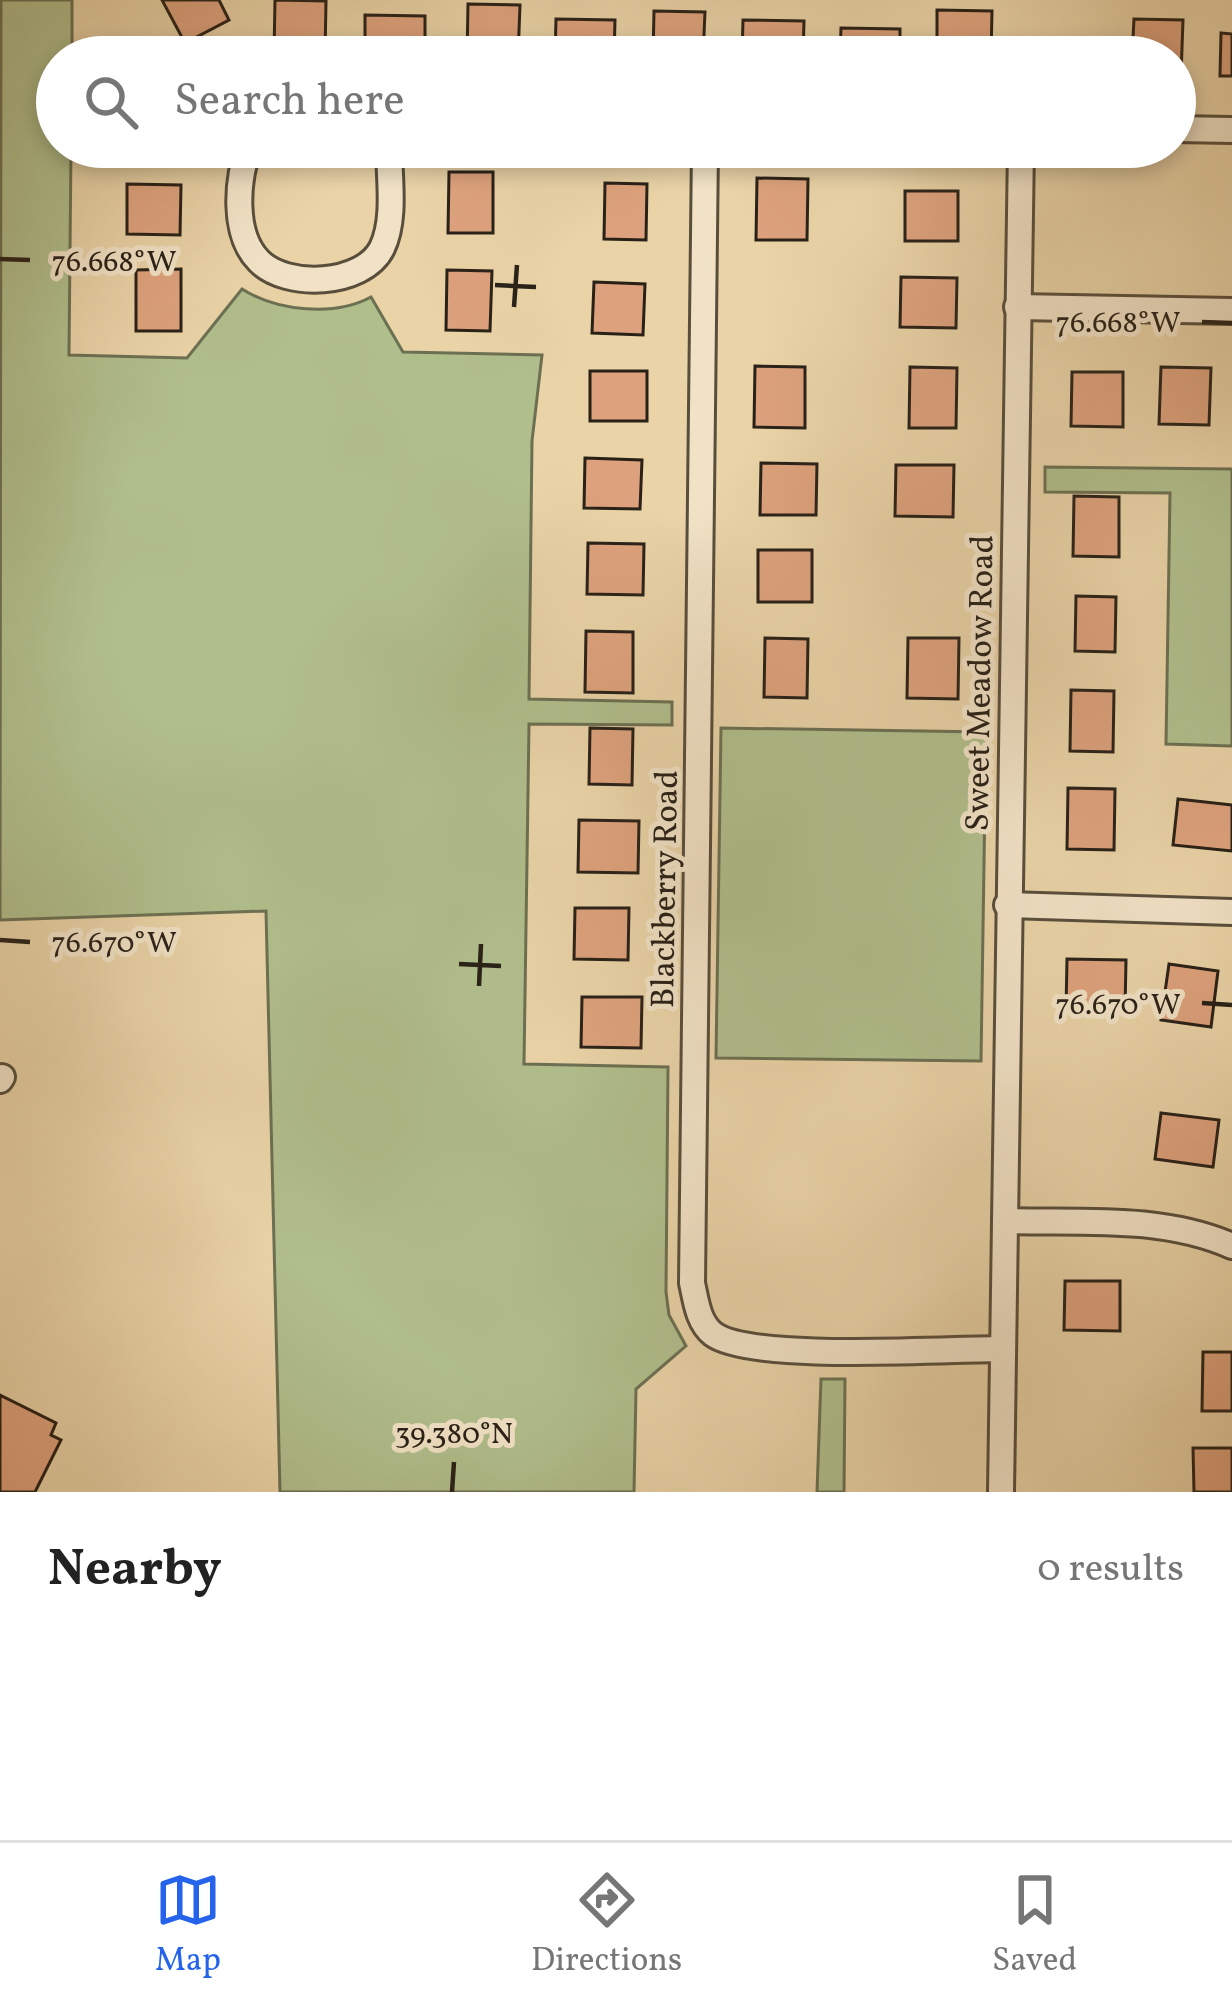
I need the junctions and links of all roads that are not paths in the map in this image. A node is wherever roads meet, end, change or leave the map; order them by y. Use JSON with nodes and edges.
{"nodes":[{"id":1,"x":1196,"y":129,"type":"edge"},
{"id":2,"x":1232,"y":130,"type":"edge"},
{"id":3,"x":243,"y":168,"type":"edge"},
{"id":4,"x":389,"y":168,"type":"edge"},
{"id":5,"x":705,"y":168,"type":"edge"},
{"id":6,"x":1021,"y":168,"type":"edge"},
{"id":7,"x":1018,"y":307,"type":"junction"},
{"id":8,"x":1232,"y":311,"type":"edge"},
{"id":9,"x":1007,"y":905,"type":"junction"},
{"id":10,"x":1232,"y":911,"type":"edge"},
{"id":11,"x":1005,"y":1221,"type":"junction"},
{"id":12,"x":1232,"y":1246,"type":"edge"},
{"id":13,"x":1002,"y":1349,"type":"junction"},
{"id":14,"x":1000,"y":1492,"type":"edge"}],
"edges":[{"from":1,"to":2,"type":"street"},
{"from":3,"to":4,"type":"street"},
{"from":5,"to":13,"type":"street","name":"Blackberry Road"},
{"from":6,"to":7,"type":"street","name":"Sweet Meadow Road"},
{"from":7,"to":8,"type":"street"},
{"from":7,"to":9,"type":"street","name":"Sweet Meadow Road"},
{"from":9,"to":10,"type":"street"},
{"from":9,"to":11,"type":"street","name":"Sweet Meadow Road"},
{"from":11,"to":12,"type":"street"},
{"from":11,"to":13,"type":"street","name":"Sweet Meadow Road"},
{"from":13,"to":14,"type":"street","name":"Sweet Meadow Road"}]}
